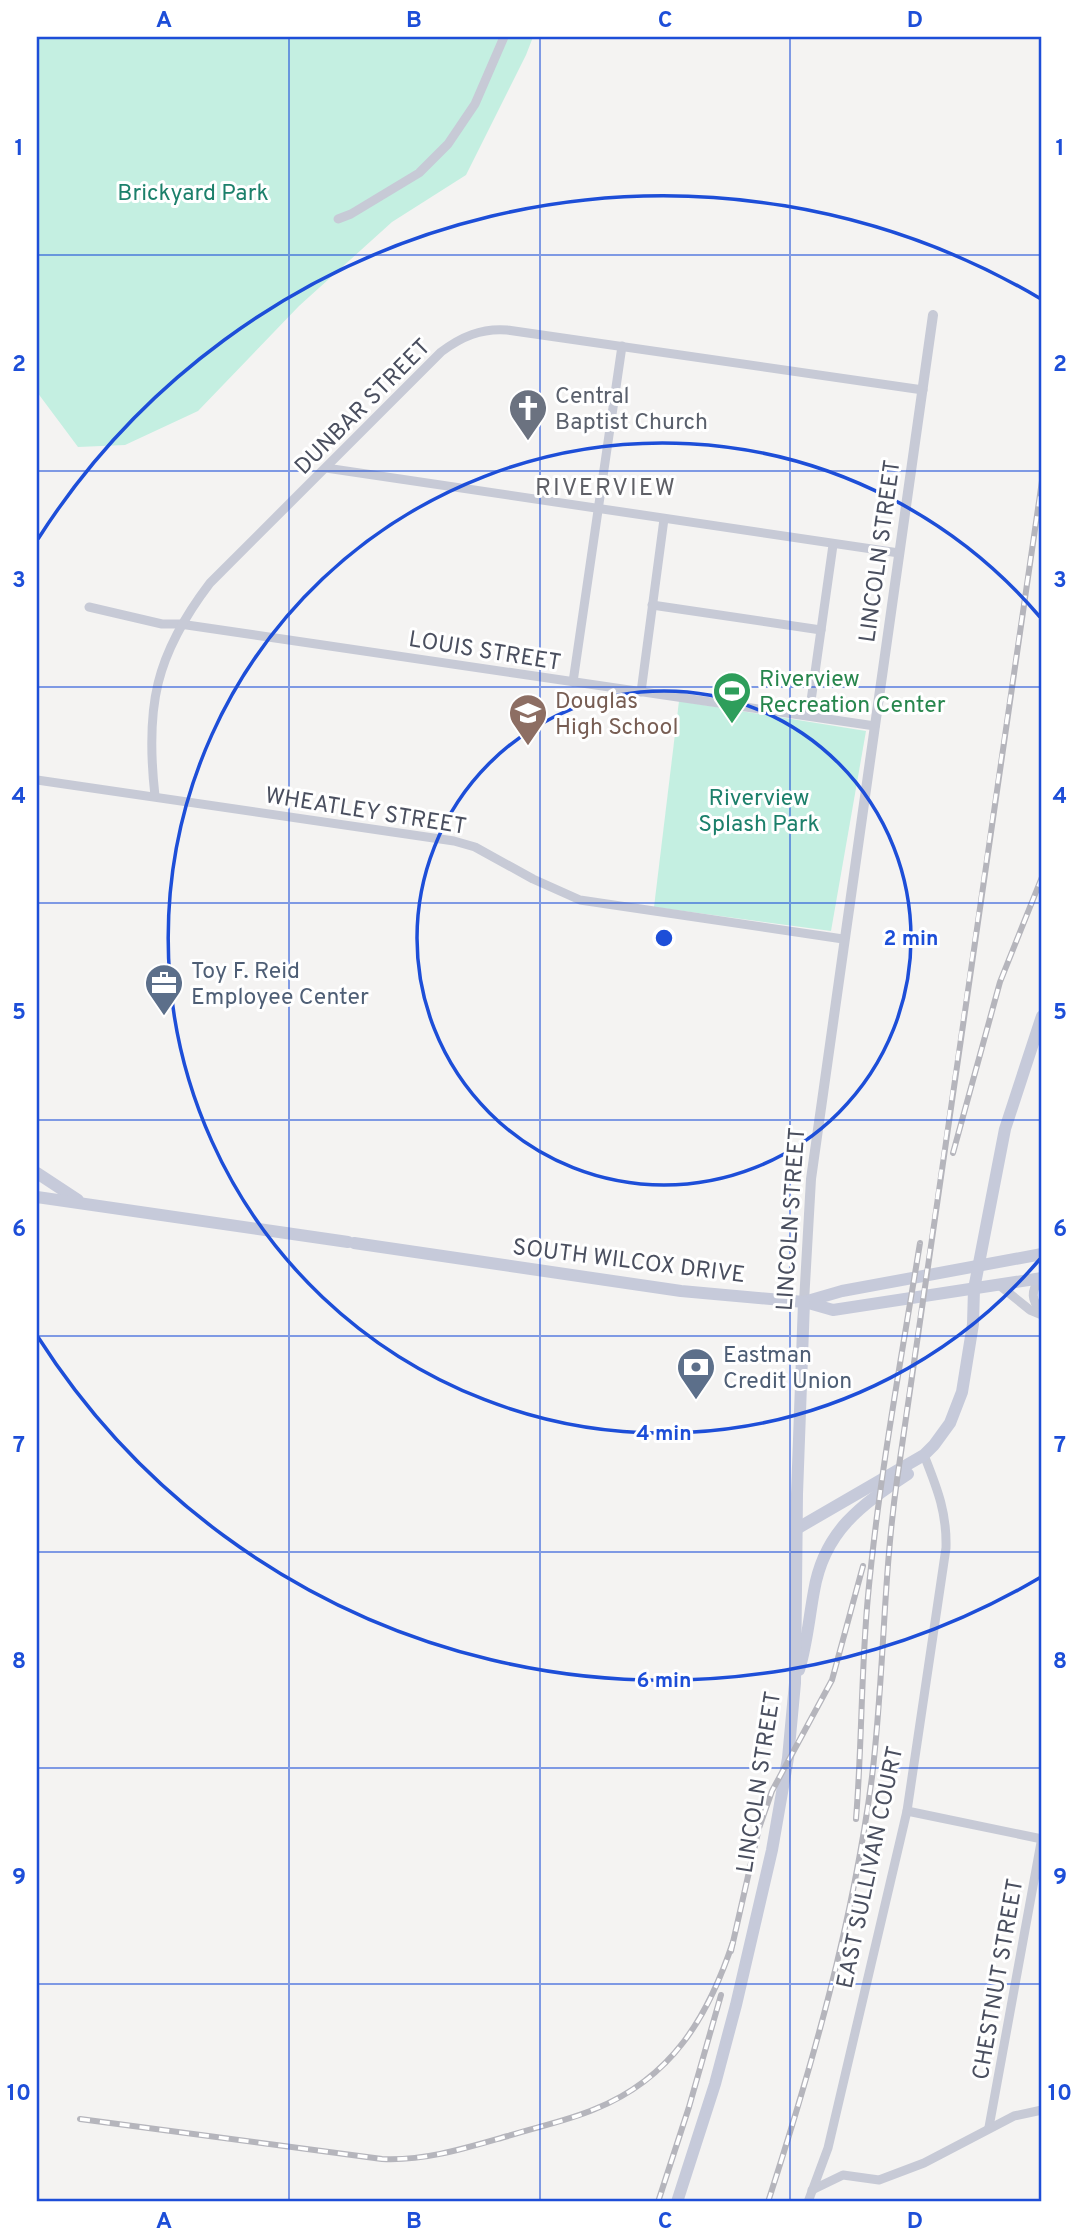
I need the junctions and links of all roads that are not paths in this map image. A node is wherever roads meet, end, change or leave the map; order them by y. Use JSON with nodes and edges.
{"nodes":[{"id":1,"x":504,"y":37,"type":"edge"},
{"id":2,"x":338,"y":219,"type":"dead end"},
{"id":3,"x":933,"y":315,"type":"dead end"},
{"id":4,"x":622,"y":346,"type":"junction"},
{"id":5,"x":923,"y":390,"type":"junction"},
{"id":6,"x":326,"y":468,"type":"junction"},
{"id":7,"x":596,"y":509,"type":"junction"},
{"id":8,"x":664,"y":519,"type":"junction"},
{"id":9,"x":833,"y":545,"type":"junction"},
{"id":10,"x":899,"y":553,"type":"junction"},
{"id":11,"x":652,"y":605,"type":"junction"},
{"id":12,"x":89,"y":607,"type":"dead end"},
{"id":13,"x":180,"y":624,"type":"junction"},
{"id":14,"x":821,"y":630,"type":"junction"},
{"id":15,"x":573,"y":682,"type":"junction"},
{"id":16,"x":640,"y":692,"type":"junction"},
{"id":17,"x":809,"y":715,"type":"junction"},
{"id":18,"x":875,"y":726,"type":"junction"},
{"id":19,"x":37,"y":780,"type":"edge"},
{"id":20,"x":155,"y":796,"type":"junction"},
{"id":21,"x":843,"y":939,"type":"junction"},
{"id":22,"x":1042,"y":1016,"type":"edge"},
{"id":23,"x":37,"y":1173,"type":"edge"},
{"id":24,"x":37,"y":1197,"type":"edge"},
{"id":25,"x":85,"y":1204,"type":"junction"},
{"id":26,"x":1042,"y":1254,"type":"edge"},
{"id":27,"x":980,"y":1264,"type":"junction"},
{"id":28,"x":1042,"y":1278,"type":"edge"},
{"id":29,"x":999,"y":1285,"type":"junction"},
{"id":30,"x":974,"y":1289,"type":"junction"},
{"id":31,"x":804,"y":1302,"type":"junction"},
{"id":32,"x":1042,"y":1314,"type":"edge"},
{"id":33,"x":924,"y":1455,"type":"junction"},
{"id":34,"x":798,"y":1528,"type":"junction"},
{"id":35,"x":795,"y":1683,"type":"junction"},
{"id":36,"x":907,"y":1811,"type":"junction"},
{"id":37,"x":1042,"y":1838,"type":"edge"},
{"id":38,"x":1042,"y":2110,"type":"edge"},
{"id":39,"x":989,"y":2127,"type":"junction"},
{"id":40,"x":812,"y":2190,"type":"junction"},
{"id":41,"x":677,"y":2202,"type":"edge"},
{"id":42,"x":808,"y":2202,"type":"edge"}],
"edges":[{"from":1,"to":2,"type":"street"},
{"from":3,"to":5,"type":"street","name":"LINCOLN STREET"},
{"from":4,"to":5,"type":"street","name":"DUNBAR STREET"},
{"from":4,"to":6,"type":"street","name":"DUNBAR STREET"},
{"from":4,"to":7,"type":"street"},
{"from":5,"to":10,"type":"street","name":"LINCOLN STREET"},
{"from":6,"to":7,"type":"street"},
{"from":6,"to":13,"type":"street","name":"DUNBAR STREET"},
{"from":7,"to":8,"type":"street"},
{"from":7,"to":15,"type":"street"},
{"from":8,"to":9,"type":"street"},
{"from":8,"to":11,"type":"street"},
{"from":9,"to":10,"type":"street"},
{"from":9,"to":14,"type":"street"},
{"from":10,"to":18,"type":"street","name":"LINCOLN STREET"},
{"from":11,"to":14,"type":"street"},
{"from":11,"to":16,"type":"street"},
{"from":12,"to":13,"type":"street","name":"LOUIS STREET"},
{"from":13,"to":15,"type":"street","name":"LOUIS STREET"},
{"from":13,"to":20,"type":"street","name":"DUNBAR STREET"},
{"from":14,"to":17,"type":"street"},
{"from":15,"to":16,"type":"street","name":"LOUIS STREET"},
{"from":16,"to":17,"type":"street","name":"LOUIS STREET"},
{"from":17,"to":18,"type":"street","name":"LOUIS STREET"},
{"from":18,"to":21,"type":"street","name":"LINCOLN STREET"},
{"from":19,"to":20,"type":"street","name":"WHEATLEY STREET"},
{"from":20,"to":21,"type":"street","name":"WHEATLEY STREET"},
{"from":21,"to":31,"type":"street","name":"LINCOLN STREET"},
{"from":22,"to":27,"type":"main road"},
{"from":23,"to":25,"type":"main road"},
{"from":24,"to":25,"type":"main road","name":"SOUTH WILCOX DRIVE"},
{"from":25,"to":31,"type":"main road","name":"SOUTH WILCOX DRIVE"},
{"from":26,"to":27,"type":"main road","name":"SOUTH WILCOX DRIVE"},
{"from":27,"to":30,"type":"main road"},
{"from":27,"to":31,"type":"main road","name":"SOUTH WILCOX DRIVE"},
{"from":28,"to":29,"type":"main road"},
{"from":28,"to":32,"type":"street"},
{"from":29,"to":30,"type":"main road"},
{"from":29,"to":32,"type":"street"},
{"from":30,"to":31,"type":"main road"},
{"from":30,"to":33,"type":"main road"},
{"from":31,"to":34,"type":"main road","name":"LINCOLN STREET"},
{"from":33,"to":34,"type":"main road"},
{"from":33,"to":35,"type":"main road"},
{"from":33,"to":36,"type":"street","name":"EAST SULLIVAN COURT"},
{"from":34,"to":35,"type":"main road","name":"LINCOLN STREET"},
{"from":35,"to":41,"type":"main road","name":"LINCOLN STREET"},
{"from":36,"to":37,"type":"street"},
{"from":36,"to":40,"type":"street","name":"EAST SULLIVAN COURT"},
{"from":37,"to":39,"type":"street","name":"CHESTNUT STREET"},
{"from":38,"to":39,"type":"street"},
{"from":39,"to":40,"type":"street"},
{"from":40,"to":42,"type":"street","name":"EAST SULLIVAN COURT"}]}
